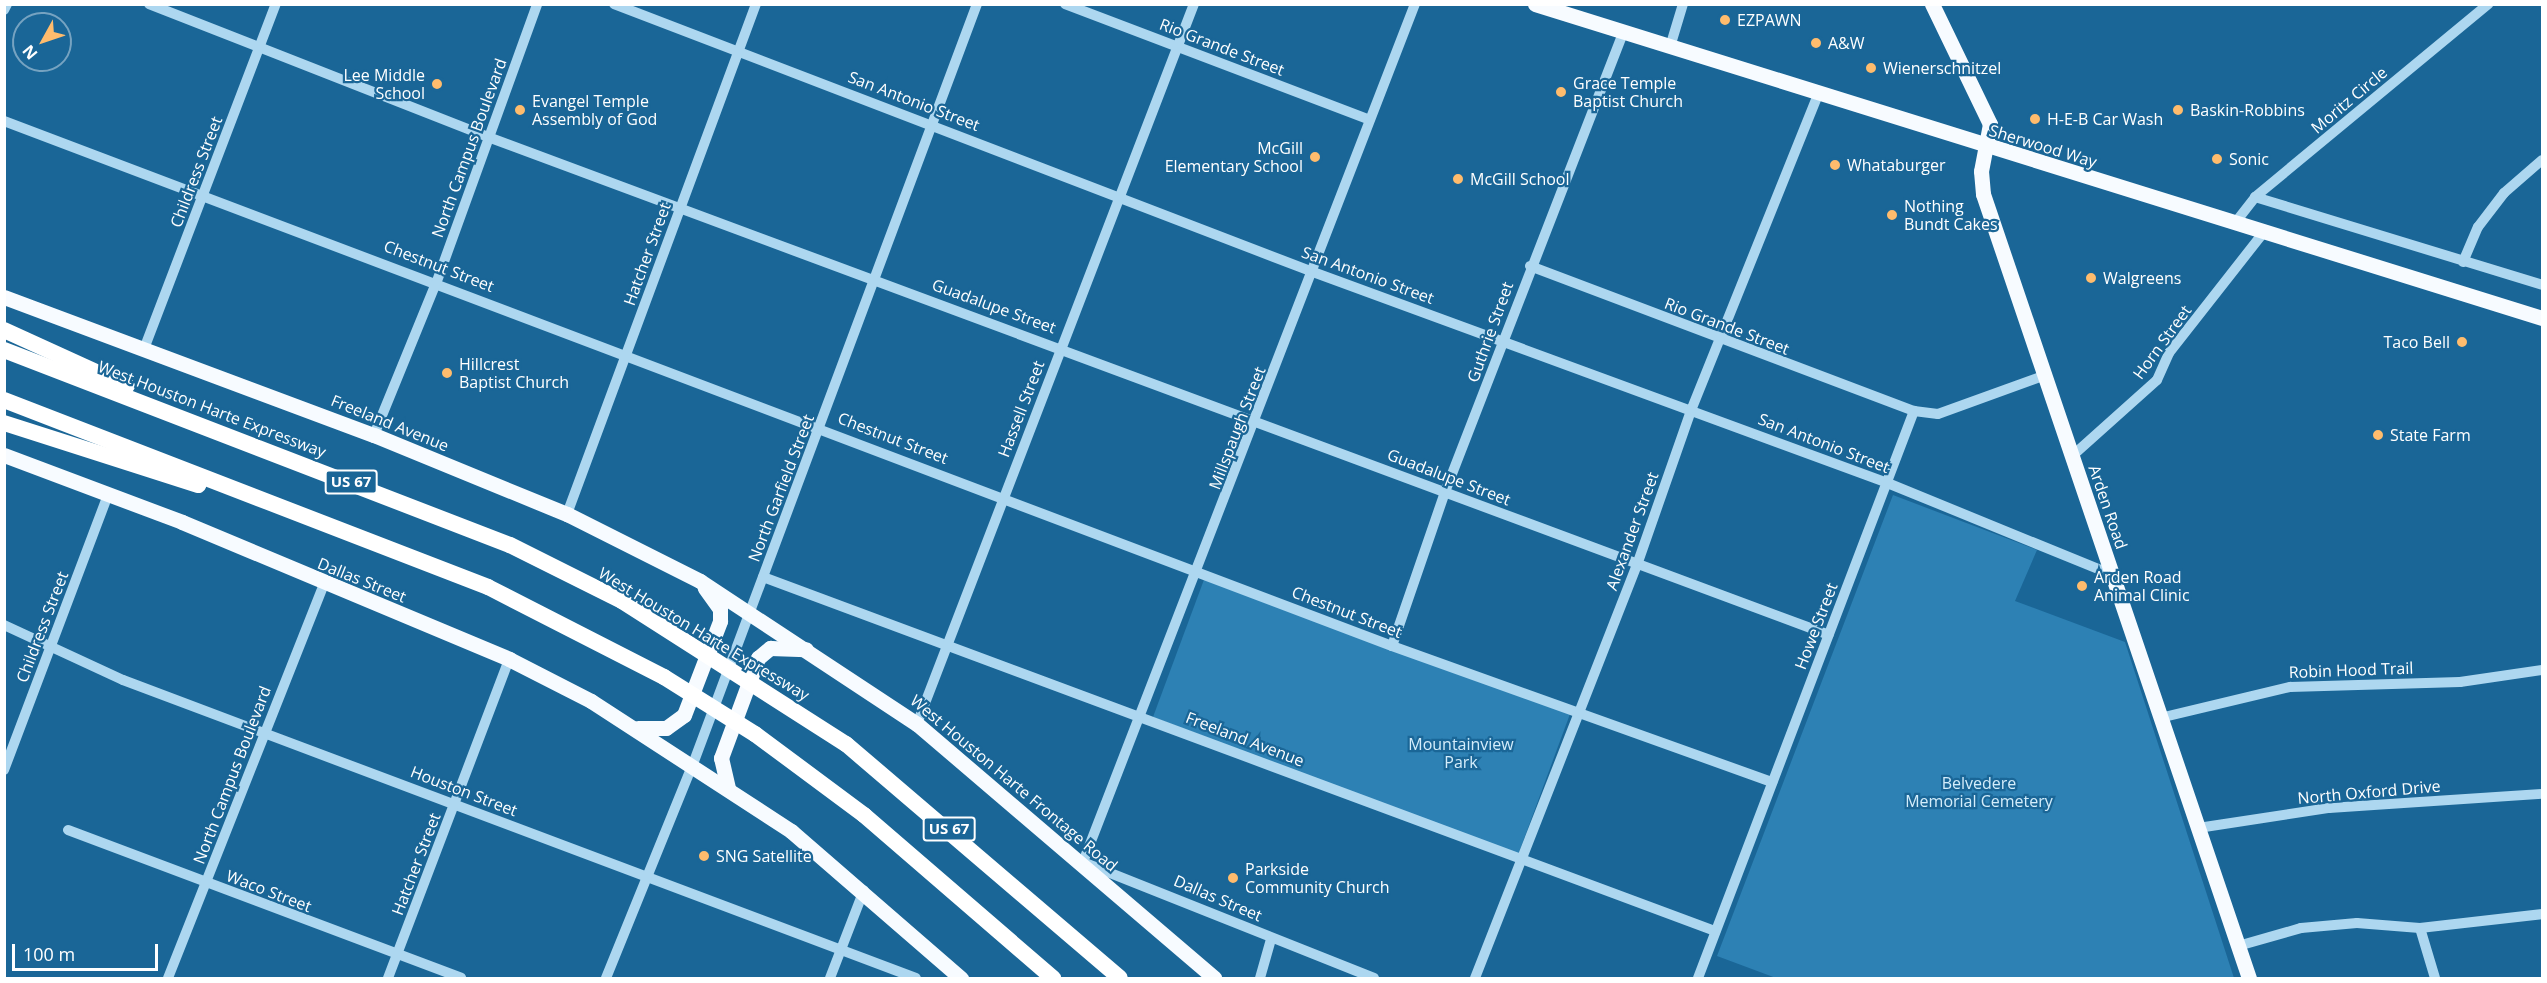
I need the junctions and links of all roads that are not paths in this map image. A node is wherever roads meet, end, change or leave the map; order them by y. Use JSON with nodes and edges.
{"nodes":[{"id":1,"x":7,"y":4,"type":"edge"},
{"id":2,"x":149,"y":4,"type":"edge"},
{"id":3,"x":276,"y":4,"type":"edge"},
{"id":4,"x":537,"y":4,"type":"edge"},
{"id":5,"x":614,"y":4,"type":"edge"},
{"id":6,"x":756,"y":4,"type":"edge"},
{"id":7,"x":977,"y":4,"type":"edge"},
{"id":8,"x":1065,"y":4,"type":"edge"},
{"id":9,"x":1194,"y":4,"type":"edge"},
{"id":10,"x":1415,"y":4,"type":"edge"},
{"id":11,"x":1535,"y":4,"type":"edge"},
{"id":12,"x":1683,"y":4,"type":"edge"},
{"id":13,"x":1932,"y":4,"type":"edge"},
{"id":14,"x":2488,"y":4,"type":"edge"},
{"id":15,"x":4,"y":10,"type":"edge"},
{"id":16,"x":1623,"y":32,"type":"junction"},
{"id":17,"x":259,"y":46,"type":"junction"},
{"id":18,"x":1178,"y":46,"type":"junction"},
{"id":19,"x":1670,"y":47,"type":"junction"},
{"id":20,"x":738,"y":51,"type":"junction"},
{"id":21,"x":1818,"y":95,"type":"junction"},
{"id":22,"x":1368,"y":119,"type":"junction"},
{"id":23,"x":4,"y":121,"type":"edge"},
{"id":24,"x":933,"y":124,"type":"junction"},
{"id":25,"x":488,"y":137,"type":"junction"},
{"id":26,"x":1986,"y":148,"type":"junction"},
{"id":27,"x":2542,"y":160,"type":"edge"},
{"id":28,"x":204,"y":193,"type":"junction"},
{"id":29,"x":1119,"y":196,"type":"junction"},
{"id":30,"x":2255,"y":197,"type":"junction"},
{"id":31,"x":681,"y":204,"type":"junction"},
{"id":32,"x":2235,"y":223,"type":"junction"},
{"id":33,"x":2264,"y":232,"type":"junction"},
{"id":34,"x":2463,"y":262,"type":"junction"},
{"id":35,"x":1530,"y":266,"type":"junction"},
{"id":36,"x":1313,"y":272,"type":"junction"},
{"id":37,"x":875,"y":279,"type":"junction"},
{"id":38,"x":437,"y":281,"type":"junction"},
{"id":39,"x":2542,"y":285,"type":"edge"},
{"id":40,"x":4,"y":297,"type":"edge"},
{"id":41,"x":2542,"y":318,"type":"edge"},
{"id":42,"x":4,"y":330,"type":"edge"},
{"id":43,"x":1504,"y":341,"type":"junction"},
{"id":44,"x":1722,"y":341,"type":"junction"},
{"id":45,"x":1061,"y":347,"type":"junction"},
{"id":46,"x":144,"y":349,"type":"junction"},
{"id":47,"x":4,"y":350,"type":"edge"},
{"id":48,"x":626,"y":354,"type":"junction"},
{"id":49,"x":2043,"y":376,"type":"junction"},
{"id":50,"x":4,"y":400,"type":"edge"},
{"id":51,"x":1692,"y":408,"type":"junction"},
{"id":52,"x":1914,"y":411,"type":"junction"},
{"id":53,"x":1256,"y":419,"type":"junction"},
{"id":54,"x":4,"y":423,"type":"edge"},
{"id":55,"x":820,"y":427,"type":"junction"},
{"id":56,"x":374,"y":435,"type":"junction"},
{"id":57,"x":268,"y":449,"type":"junction"},
{"id":58,"x":4,"y":455,"type":"edge"},
{"id":59,"x":2072,"y":457,"type":"junction"},
{"id":60,"x":1886,"y":482,"type":"junction"},
{"id":61,"x":1445,"y":492,"type":"junction"},
{"id":62,"x":108,"y":495,"type":"junction"},
{"id":63,"x":1004,"y":496,"type":"junction"},
{"id":64,"x":567,"y":514,"type":"junction"},
{"id":65,"x":335,"y":528,"type":"junction"},
{"id":66,"x":1638,"y":562,"type":"junction"},
{"id":67,"x":1198,"y":570,"type":"junction"},
{"id":68,"x":2111,"y":574,"type":"junction"},
{"id":69,"x":764,"y":577,"type":"junction"},
{"id":70,"x":700,"y":581,"type":"junction"},
{"id":71,"x":324,"y":584,"type":"junction"},
{"id":72,"x":750,"y":612,"type":"junction"},
{"id":73,"x":4,"y":625,"type":"edge"},
{"id":74,"x":1829,"y":635,"type":"junction"},
{"id":75,"x":52,"y":643,"type":"junction"},
{"id":76,"x":1392,"y":646,"type":"junction"},
{"id":77,"x":949,"y":647,"type":"junction"},
{"id":78,"x":809,"y":649,"type":"junction"},
{"id":79,"x":509,"y":659,"type":"junction"},
{"id":80,"x":2542,"y":670,"type":"edge"},
{"id":81,"x":1577,"y":712,"type":"junction"},
{"id":82,"x":2164,"y":717,"type":"junction"},
{"id":83,"x":1140,"y":719,"type":"junction"},
{"id":84,"x":917,"y":724,"type":"junction"},
{"id":85,"x":635,"y":728,"type":"junction"},
{"id":86,"x":265,"y":734,"type":"junction"},
{"id":87,"x":693,"y":764,"type":"junction"},
{"id":88,"x":4,"y":770,"type":"edge"},
{"id":89,"x":1772,"y":782,"type":"junction"},
{"id":90,"x":728,"y":788,"type":"junction"},
{"id":91,"x":2542,"y":794,"type":"edge"},
{"id":92,"x":455,"y":803,"type":"junction"},
{"id":93,"x":2198,"y":828,"type":"junction"},
{"id":94,"x":68,"y":830,"type":"dead end"},
{"id":95,"x":1518,"y":861,"type":"junction"},
{"id":96,"x":1083,"y":862,"type":"junction"},
{"id":97,"x":649,"y":878,"type":"junction"},
{"id":98,"x":206,"y":883,"type":"junction"},
{"id":99,"x":864,"y":890,"type":"junction"},
{"id":100,"x":2542,"y":914,"type":"edge"},
{"id":101,"x":1056,"y":921,"type":"junction"},
{"id":102,"x":2421,"y":928,"type":"junction"},
{"id":103,"x":1715,"y":931,"type":"junction"},
{"id":104,"x":1003,"y":934,"type":"junction"},
{"id":105,"x":1271,"y":939,"type":"junction"},
{"id":106,"x":2238,"y":946,"type":"junction"},
{"id":107,"x":841,"y":951,"type":"junction"},
{"id":108,"x":397,"y":955,"type":"junction"},
{"id":109,"x":168,"y":978,"type":"edge"},
{"id":110,"x":388,"y":978,"type":"edge"},
{"id":111,"x":461,"y":978,"type":"edge"},
{"id":112,"x":606,"y":978,"type":"edge"},
{"id":113,"x":830,"y":978,"type":"edge"},
{"id":114,"x":916,"y":978,"type":"edge"},
{"id":115,"x":961,"y":978,"type":"edge"},
{"id":116,"x":1043,"y":978,"type":"edge"},
{"id":117,"x":1053,"y":978,"type":"edge"},
{"id":118,"x":1120,"y":978,"type":"edge"},
{"id":119,"x":1127,"y":978,"type":"edge"},
{"id":120,"x":1214,"y":978,"type":"edge"},
{"id":121,"x":1260,"y":978,"type":"edge"},
{"id":122,"x":1374,"y":978,"type":"edge"},
{"id":123,"x":1475,"y":978,"type":"edge"},
{"id":124,"x":1698,"y":978,"type":"edge"},
{"id":125,"x":2249,"y":978,"type":"edge"},
{"id":126,"x":2435,"y":978,"type":"edge"}],
"edges":[{"from":1,"to":15,"type":"street"},
{"from":2,"to":17,"type":"street","name":"Guadalupe Street"},
{"from":3,"to":17,"type":"street","name":"Childress Street"},
{"from":4,"to":25,"type":"street","name":"North Campus Boulevard"},
{"from":5,"to":20,"type":"street","name":"San Antonio Street"},
{"from":6,"to":20,"type":"street","name":"Hatcher Street"},
{"from":7,"to":24,"type":"street","name":"North Garfield Street"},
{"from":8,"to":18,"type":"street","name":"Rio Grande Street"},
{"from":9,"to":18,"type":"street","name":"Hassell Street"},
{"from":10,"to":22,"type":"street","name":"Millspaugh Street"},
{"from":11,"to":16,"type":"main road","name":"Sherwood Way"},
{"from":12,"to":19,"type":"street"},
{"from":13,"to":26,"type":"main road","name":"Arden Road"},
{"from":14,"to":30,"type":"street","name":"Moritz Circle"},
{"from":16,"to":19,"type":"main road","name":"Sherwood Way"},
{"from":16,"to":35,"type":"street","name":"Guthrie Street"},
{"from":17,"to":25,"type":"street","name":"Guadalupe Street"},
{"from":17,"to":28,"type":"street","name":"Childress Street"},
{"from":18,"to":22,"type":"street","name":"Rio Grande Street"},
{"from":18,"to":29,"type":"street","name":"Hassell Street"},
{"from":19,"to":21,"type":"main road","name":"Sherwood Way"},
{"from":20,"to":24,"type":"street","name":"San Antonio Street"},
{"from":20,"to":31,"type":"street","name":"Hatcher Street"},
{"from":21,"to":26,"type":"main road","name":"Sherwood Way"},
{"from":21,"to":44,"type":"street","name":"Alexander Street"},
{"from":22,"to":36,"type":"street","name":"Millspaugh Street"},
{"from":23,"to":28,"type":"street","name":"Chestnut Street"},
{"from":24,"to":29,"type":"street","name":"San Antonio Street"},
{"from":24,"to":37,"type":"street","name":"North Garfield Street"},
{"from":25,"to":31,"type":"street","name":"Guadalupe Street"},
{"from":25,"to":38,"type":"street","name":"North Campus Boulevard"},
{"from":26,"to":32,"type":"main road","name":"Sherwood Way"},
{"from":26,"to":49,"type":"main road","name":"Arden Road"},
{"from":27,"to":34,"type":"street"},
{"from":28,"to":38,"type":"street","name":"Chestnut Street"},
{"from":28,"to":46,"type":"street","name":"Childress Street"},
{"from":29,"to":36,"type":"street","name":"San Antonio Street"},
{"from":29,"to":45,"type":"street","name":"Hassell Street"},
{"from":30,"to":32,"type":"street","name":"Moritz Circle"},
{"from":30,"to":34,"type":"street"},
{"from":31,"to":37,"type":"street","name":"Guadalupe Street"},
{"from":31,"to":48,"type":"street","name":"Hatcher Street"},
{"from":32,"to":33,"type":"main road","name":"Sherwood Way"},
{"from":33,"to":41,"type":"main road","name":"Sherwood Way"},
{"from":33,"to":59,"type":"street","name":"Horn Street"},
{"from":34,"to":39,"type":"street"},
{"from":35,"to":43,"type":"street","name":"Guthrie Street"},
{"from":35,"to":44,"type":"street","name":"Rio Grande Street"},
{"from":36,"to":43,"type":"street","name":"San Antonio Street"},
{"from":36,"to":53,"type":"street","name":"Millspaugh Street"},
{"from":37,"to":45,"type":"street","name":"Guadalupe Street"},
{"from":37,"to":55,"type":"street","name":"North Garfield Street"},
{"from":38,"to":48,"type":"street","name":"Chestnut Street"},
{"from":38,"to":56,"type":"street","name":"North Campus Boulevard"},
{"from":40,"to":46,"type":"main road","name":"Freeland Avenue"},
{"from":42,"to":57,"type":"highway"},
{"from":43,"to":51,"type":"street","name":"San Antonio Street"},
{"from":43,"to":61,"type":"street","name":"Guthrie Street"},
{"from":44,"to":51,"type":"street","name":"Alexander Street"},
{"from":44,"to":52,"type":"street","name":"Rio Grande Street"},
{"from":45,"to":53,"type":"street","name":"Guadalupe Street"},
{"from":45,"to":63,"type":"street","name":"Hassell Street"},
{"from":46,"to":56,"type":"main road","name":"Freeland Avenue"},
{"from":47,"to":57,"type":"highway","name":"West Houston Harte Expressway","number":"US 67"},
{"from":48,"to":55,"type":"street","name":"Chestnut Street"},
{"from":48,"to":64,"type":"street","name":"Hatcher Street"},
{"from":49,"to":52,"type":"street"},
{"from":49,"to":59,"type":"main road","name":"Arden Road"},
{"from":50,"to":65,"type":"highway","number":"US 67"},
{"from":51,"to":60,"type":"street","name":"San Antonio Street"},
{"from":51,"to":66,"type":"street","name":"Alexander Street"},
{"from":52,"to":60,"type":"street","name":"Howe Street"},
{"from":53,"to":61,"type":"street","name":"Guadalupe Street"},
{"from":53,"to":67,"type":"street","name":"Millspaugh Street"},
{"from":54,"to":65,"type":"highway"},
{"from":55,"to":63,"type":"street","name":"Chestnut Street"},
{"from":55,"to":69,"type":"street","name":"North Garfield Street"},
{"from":56,"to":64,"type":"main road","name":"Freeland Avenue"},
{"from":57,"to":101,"type":"highway","name":"West Houston Harte Expressway","number":"US 67"},
{"from":58,"to":62,"type":"main road","name":"Dallas Street"},
{"from":59,"to":68,"type":"main road","name":"Arden Road"},
{"from":60,"to":68,"type":"street","name":"San Antonio Street"},
{"from":60,"to":74,"type":"street","name":"Howe Street"},
{"from":61,"to":66,"type":"street","name":"Guadalupe Street"},
{"from":61,"to":76,"type":"street","name":"Guthrie Street"},
{"from":62,"to":71,"type":"main road","name":"Dallas Street"},
{"from":62,"to":75,"type":"street","name":"Childress Street"},
{"from":63,"to":67,"type":"street","name":"Chestnut Street"},
{"from":63,"to":77,"type":"street","name":"Hassell Street"},
{"from":64,"to":70,"type":"main road","name":"Freeland Avenue"},
{"from":65,"to":104,"type":"highway","number":"US 67"},
{"from":66,"to":74,"type":"street","name":"Guadalupe Street"},
{"from":66,"to":81,"type":"street","name":"Alexander Street"},
{"from":67,"to":76,"type":"street","name":"Chestnut Street"},
{"from":67,"to":83,"type":"street","name":"Millspaugh Street"},
{"from":68,"to":82,"type":"main road","name":"Arden Road"},
{"from":69,"to":72,"type":"street","name":"North Garfield Street"},
{"from":69,"to":77,"type":"street","name":"Freeland Avenue"},
{"from":70,"to":72,"type":"main road","name":"Freeland Avenue"},
{"from":70,"to":85,"type":"main road"},
{"from":71,"to":79,"type":"main road","name":"Dallas Street"},
{"from":71,"to":86,"type":"street","name":"North Campus Boulevard"},
{"from":72,"to":78,"type":"main road","name":"West Houston Harte Frontage Road"},
{"from":72,"to":87,"type":"street","name":"North Garfield Street"},
{"from":73,"to":75,"type":"street","name":"Houston Street"},
{"from":74,"to":89,"type":"street","name":"Howe Street"},
{"from":75,"to":86,"type":"street","name":"Houston Street"},
{"from":75,"to":88,"type":"street","name":"Childress Street"},
{"from":76,"to":81,"type":"street","name":"Chestnut Street"},
{"from":77,"to":83,"type":"street","name":"Freeland Avenue"},
{"from":77,"to":84,"type":"street","name":"Hassell Street"},
{"from":78,"to":84,"type":"main road","name":"West Houston Harte Frontage Road"},
{"from":78,"to":90,"type":"main road"},
{"from":79,"to":85,"type":"main road","name":"Dallas Street"},
{"from":79,"to":92,"type":"street","name":"Hatcher Street"},
{"from":80,"to":82,"type":"street","name":"Robin Hood Trail"},
{"from":81,"to":89,"type":"street","name":"Chestnut Street"},
{"from":81,"to":95,"type":"street","name":"Alexander Street"},
{"from":82,"to":93,"type":"main road","name":"Arden Road"},
{"from":83,"to":95,"type":"street","name":"Freeland Avenue"},
{"from":83,"to":96,"type":"street","name":"Millspaugh Street"},
{"from":84,"to":96,"type":"main road","name":"West Houston Harte Frontage Road"},
{"from":85,"to":87,"type":"main road","name":"Dallas Street"},
{"from":86,"to":92,"type":"street","name":"Houston Street"},
{"from":86,"to":98,"type":"street","name":"North Campus Boulevard"},
{"from":87,"to":90,"type":"main road"},
{"from":87,"to":97,"type":"street","name":"North Garfield Street"},
{"from":89,"to":103,"type":"street","name":"Howe Street"},
{"from":90,"to":99,"type":"main road"},
{"from":91,"to":93,"type":"street","name":"North Oxford Drive"},
{"from":92,"to":97,"type":"street","name":"Houston Street"},
{"from":92,"to":108,"type":"street","name":"Hatcher Street"},
{"from":93,"to":106,"type":"main road","name":"Arden Road"},
{"from":94,"to":98,"type":"street","name":"Waco Street"},
{"from":95,"to":103,"type":"street","name":"Freeland Avenue"},
{"from":95,"to":123,"type":"street","name":"Alexander Street"},
{"from":96,"to":105,"type":"street","name":"Dallas Street"},
{"from":96,"to":120,"type":"main road","name":"West Houston Harte Frontage Road"},
{"from":97,"to":107,"type":"street","name":"Houston Street"},
{"from":97,"to":112,"type":"street","name":"North Garfield Street"},
{"from":98,"to":108,"type":"street","name":"Waco Street"},
{"from":98,"to":109,"type":"street","name":"North Campus Boulevard"},
{"from":99,"to":107,"type":"street"},
{"from":99,"to":115,"type":"main road"},
{"from":100,"to":102,"type":"street"},
{"from":101,"to":118,"type":"highway","name":"West Houston Harte Expressway","number":"US 67"},
{"from":101,"to":119,"type":"highway"},
{"from":102,"to":106,"type":"street"},
{"from":102,"to":126,"type":"street"},
{"from":103,"to":124,"type":"street","name":"Howe Street"},
{"from":104,"to":116,"type":"highway"},
{"from":104,"to":117,"type":"highway","number":"US 67"},
{"from":105,"to":121,"type":"street"},
{"from":105,"to":122,"type":"street","name":"Dallas Street"},
{"from":106,"to":125,"type":"main road","name":"Arden Road"},
{"from":107,"to":113,"type":"street"},
{"from":107,"to":114,"type":"street","name":"Houston Street"},
{"from":108,"to":110,"type":"street","name":"Hatcher Street"},
{"from":108,"to":111,"type":"street","name":"Waco Street"}]}
